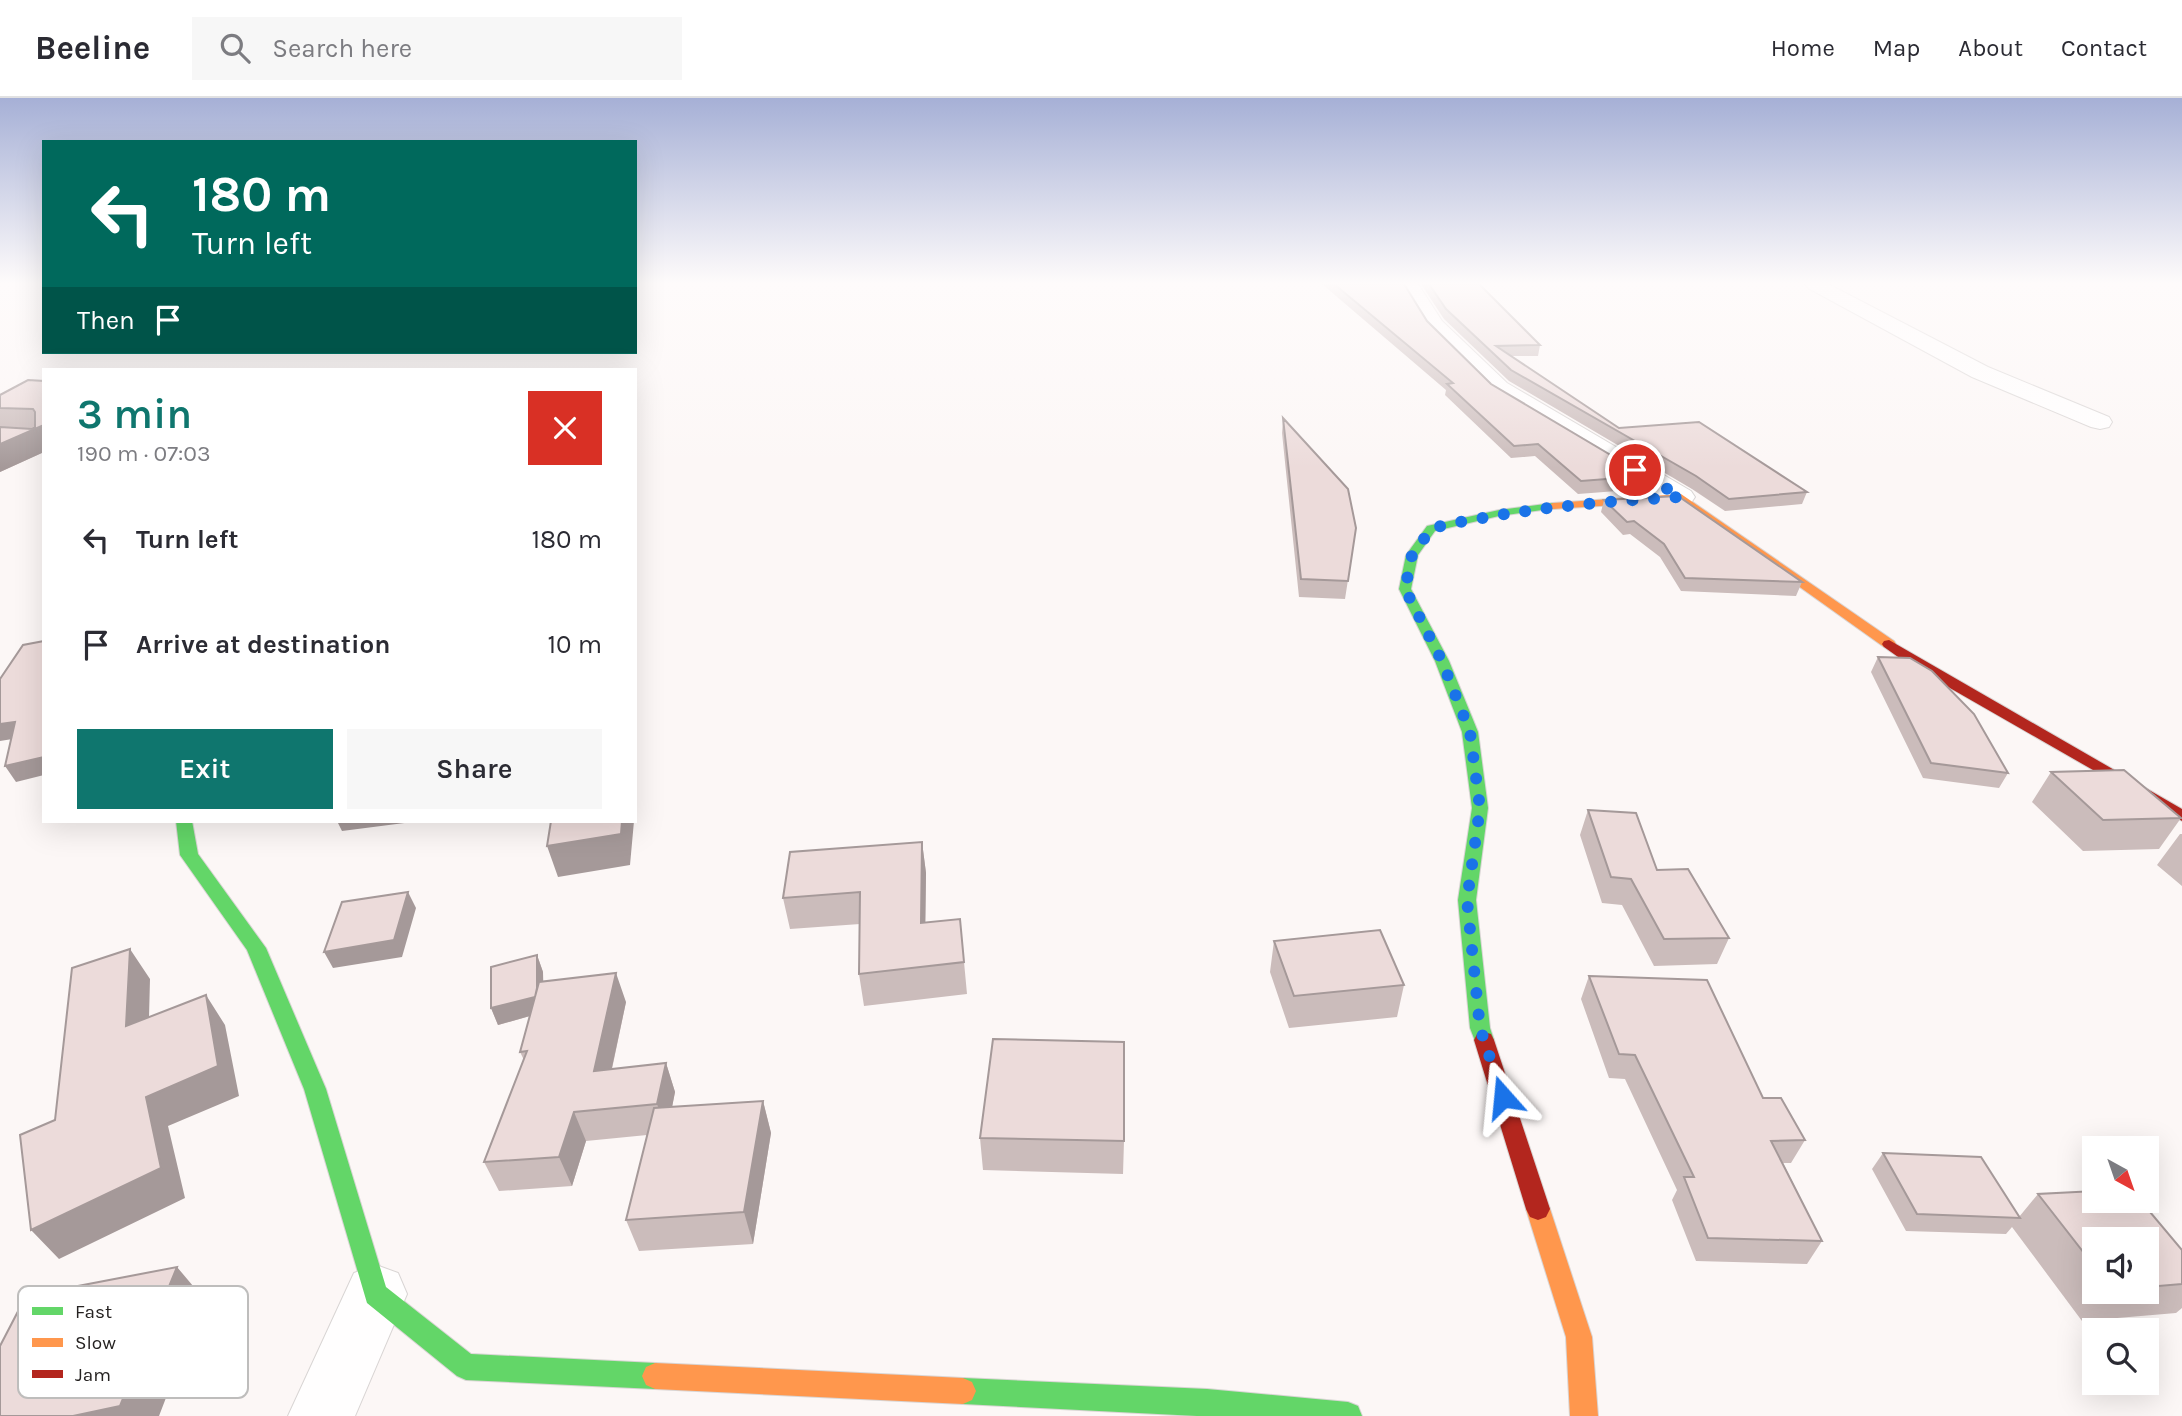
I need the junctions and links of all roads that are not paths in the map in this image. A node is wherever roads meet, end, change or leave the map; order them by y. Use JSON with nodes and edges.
{"nodes":[{"id":1,"x":1454,"y":346,"type":"edge"},
{"id":2,"x":1930,"y":346,"type":"edge"},
{"id":3,"x":2100,"y":422,"type":"dead end"},
{"id":4,"x":1681,"y":497,"type":"junction"},
{"id":5,"x":2182,"y":816,"type":"edge"},
{"id":6,"x":184,"y":823,"type":"edge"},
{"id":7,"x":376,"y":1294,"type":"junction"},
{"id":8,"x":321,"y":1416,"type":"edge"},
{"id":9,"x":1348,"y":1416,"type":"edge"},
{"id":10,"x":1584,"y":1416,"type":"edge"}],
"edges":[{"from":1,"to":4,"type":"street"},
{"from":2,"to":3,"type":"street"},
{"from":4,"to":5,"type":"street"},
{"from":4,"to":10,"type":"street"},
{"from":6,"to":7,"type":"street"},
{"from":7,"to":8,"type":"street"},
{"from":7,"to":9,"type":"street"}]}
